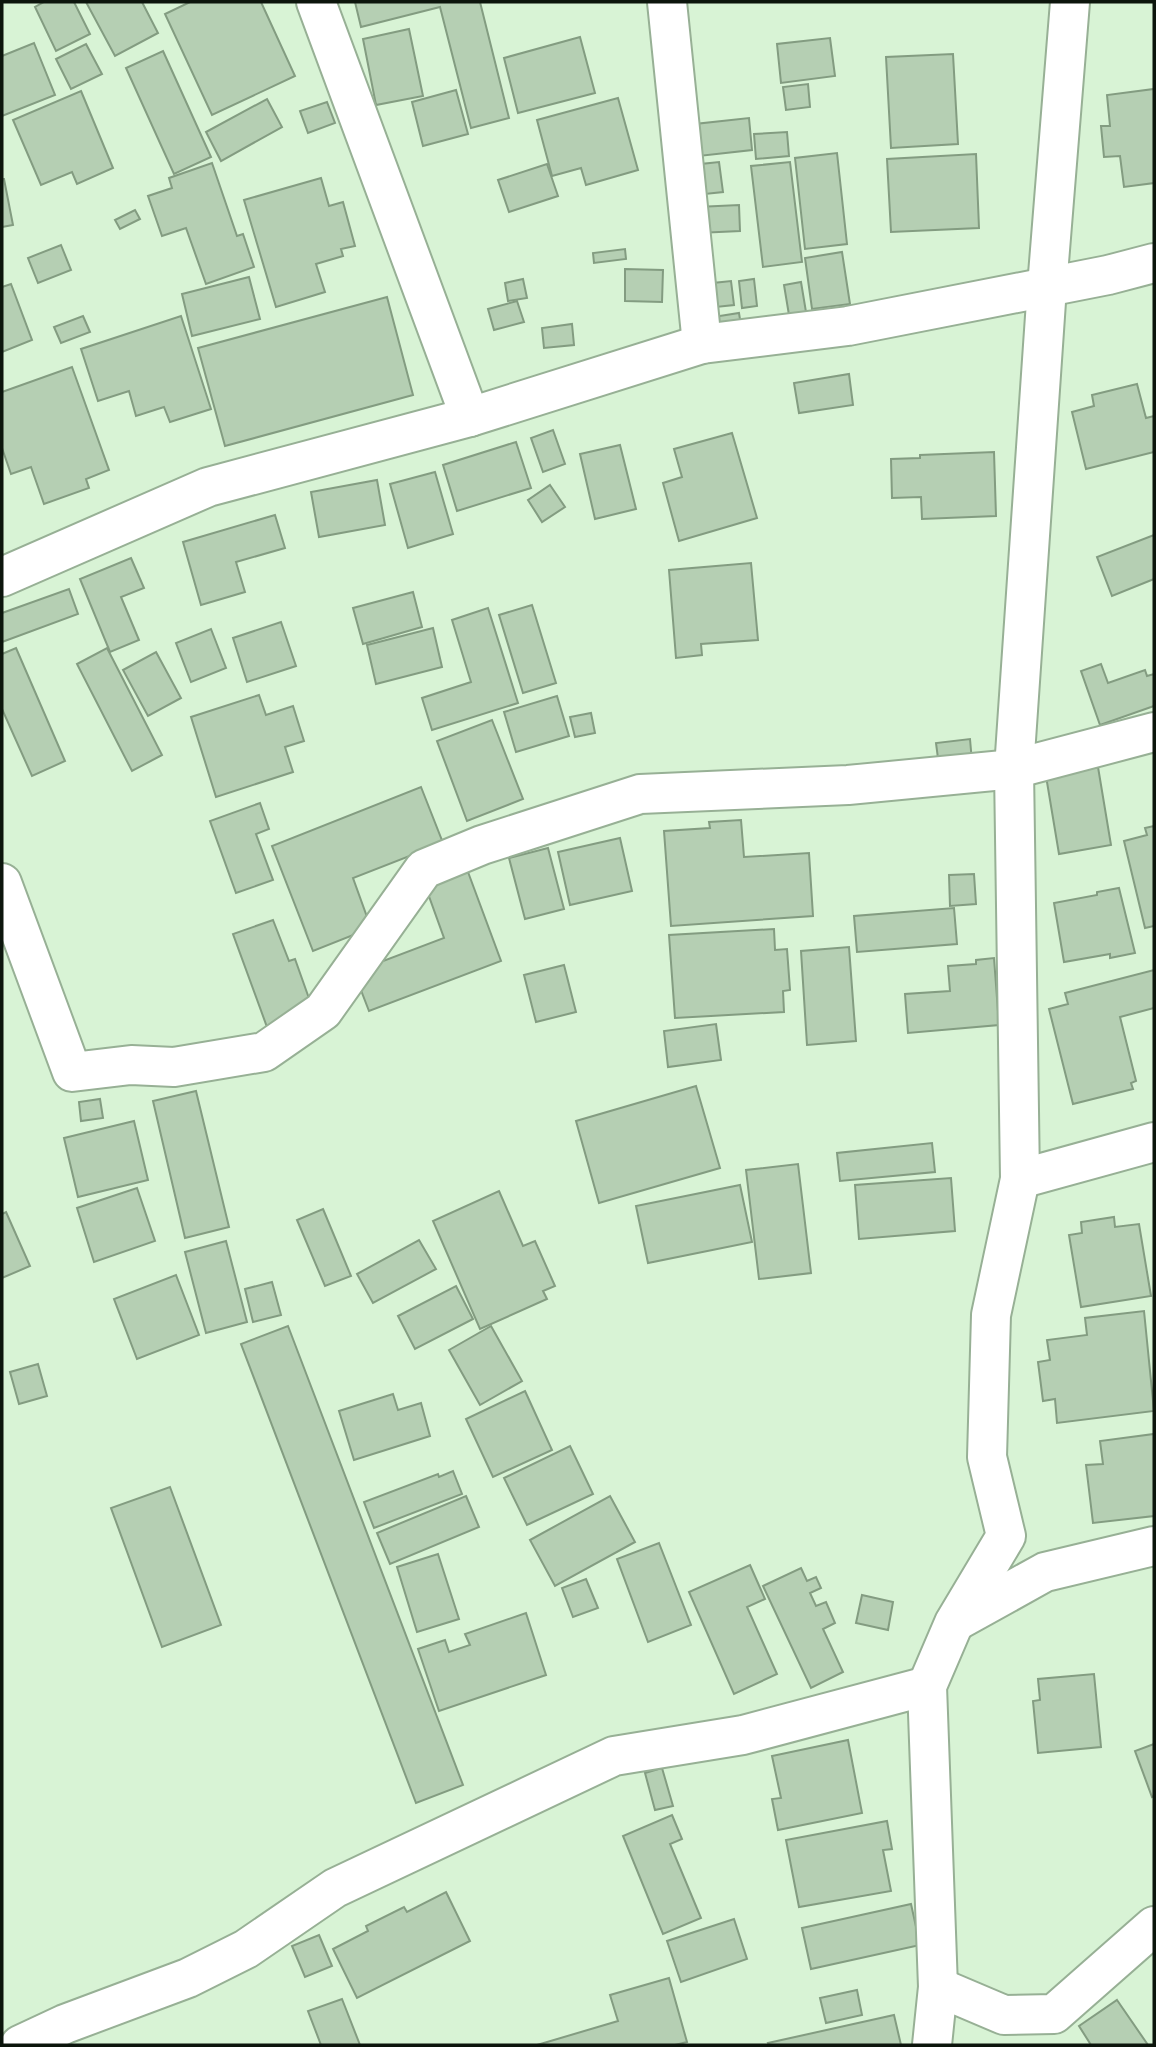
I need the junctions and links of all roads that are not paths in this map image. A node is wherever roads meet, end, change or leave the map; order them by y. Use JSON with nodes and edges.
{"nodes":[{"id":1,"x":316,"y":2,"type":"edge"},
{"id":2,"x":667,"y":2,"type":"edge"},
{"id":3,"x":1070,"y":2,"type":"edge"},
{"id":4,"x":1154,"y":263,"type":"edge"},
{"id":5,"x":1047,"y":287,"type":"junction"},
{"id":6,"x":702,"y":344,"type":"junction"},
{"id":7,"x":470,"y":418,"type":"junction"},
{"id":8,"x":2,"y":578,"type":"edge"},
{"id":9,"x":1154,"y":732,"type":"edge"},
{"id":10,"x":1014,"y":769,"type":"junction"},
{"id":11,"x":2,"y":883,"type":"edge"},
{"id":12,"x":1154,"y":1142,"type":"edge"},
{"id":13,"x":1020,"y":1179,"type":"junction"},
{"id":14,"x":1154,"y":1546,"type":"edge"},
{"id":15,"x":954,"y":1623,"type":"junction"},
{"id":16,"x":927,"y":1686,"type":"junction"},
{"id":17,"x":1154,"y":1926,"type":"edge"},
{"id":18,"x":938,"y":1987,"type":"junction"},
{"id":19,"x":20,"y":2045,"type":"edge"},
{"id":20,"x":932,"y":2045,"type":"edge"}],
"edges":[{"from":1,"to":7,"type":"street"},
{"from":2,"to":6,"type":"street"},
{"from":3,"to":5,"type":"street"},
{"from":4,"to":5,"type":"street"},
{"from":5,"to":6,"type":"street"},
{"from":5,"to":10,"type":"street"},
{"from":6,"to":7,"type":"street"},
{"from":7,"to":8,"type":"street"},
{"from":9,"to":10,"type":"street"},
{"from":10,"to":11,"type":"street"},
{"from":10,"to":13,"type":"street"},
{"from":12,"to":13,"type":"street"},
{"from":13,"to":15,"type":"street"},
{"from":14,"to":15,"type":"street"},
{"from":15,"to":16,"type":"street"},
{"from":16,"to":18,"type":"street"},
{"from":16,"to":19,"type":"street"},
{"from":17,"to":18,"type":"street"},
{"from":18,"to":20,"type":"street"}]}
